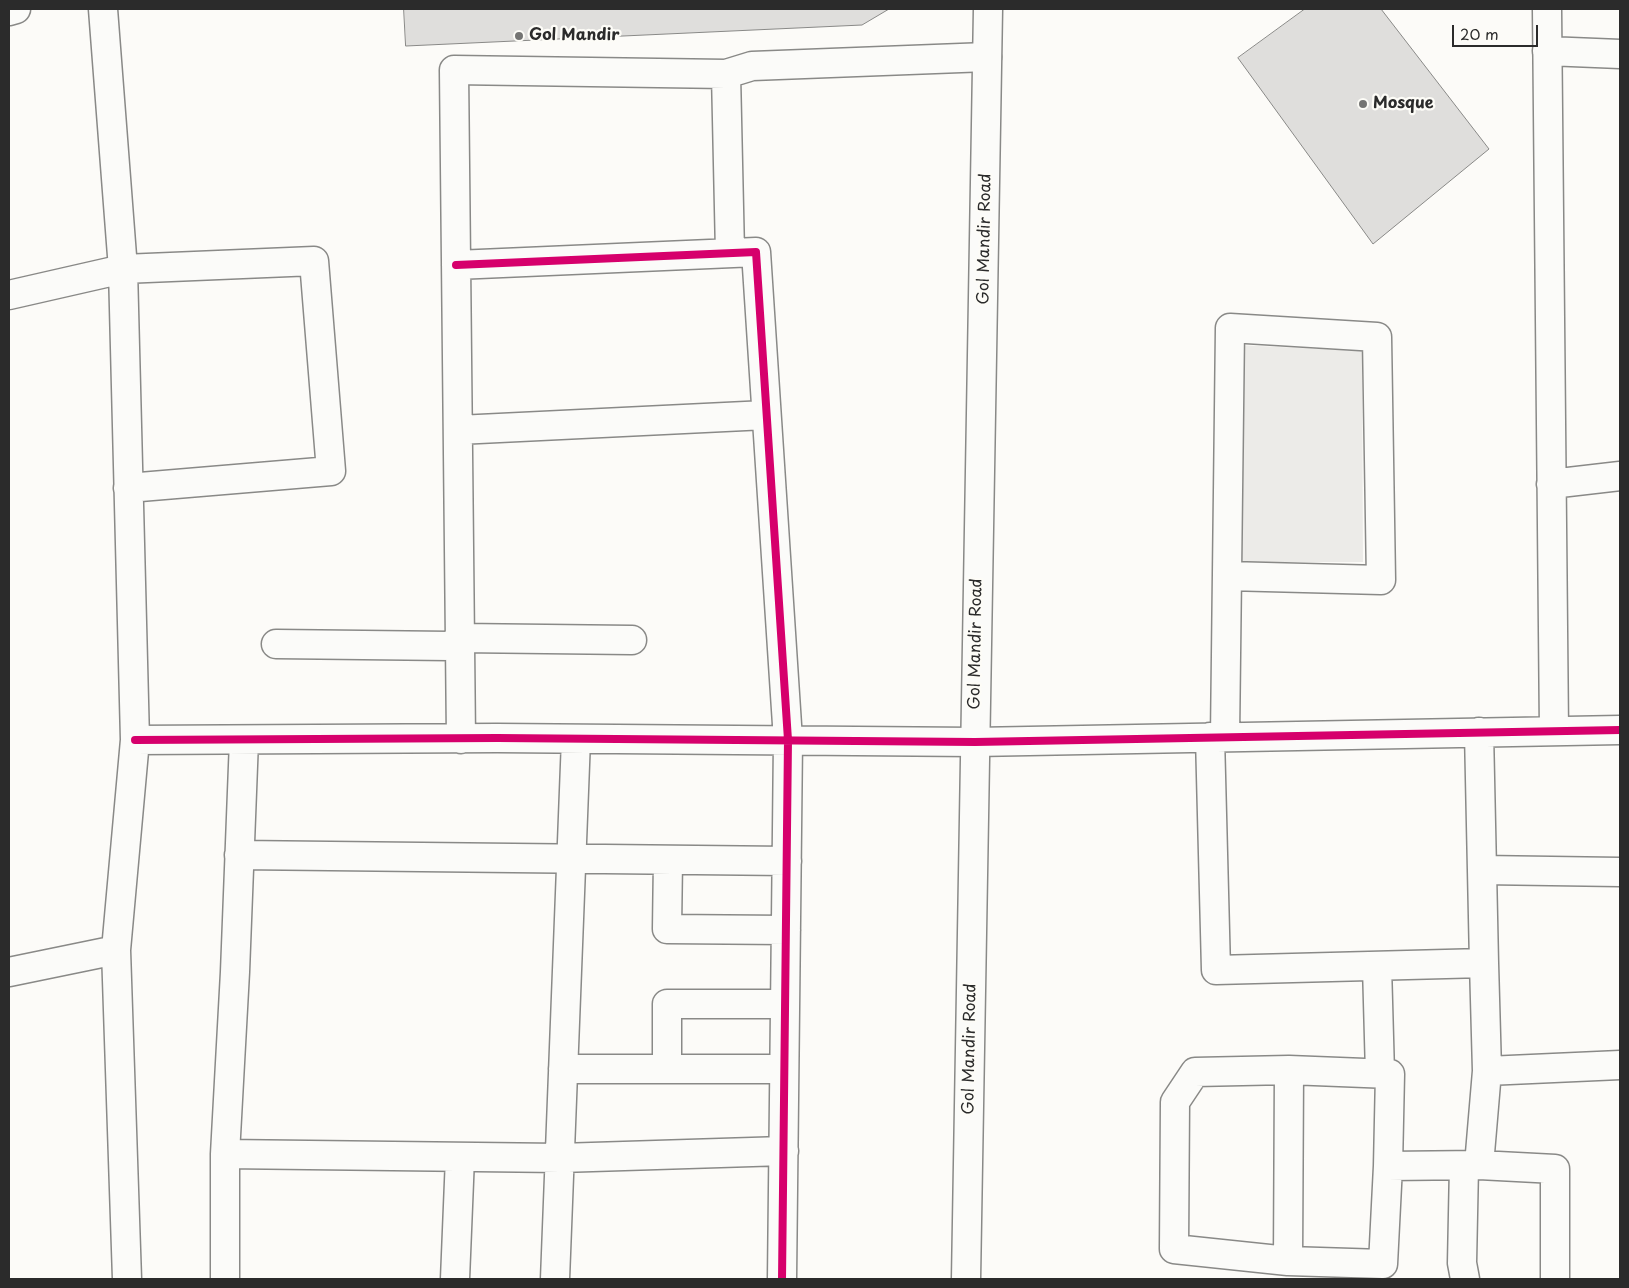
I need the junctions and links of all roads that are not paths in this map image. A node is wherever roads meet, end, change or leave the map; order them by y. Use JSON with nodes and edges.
{"nodes":[{"id":1,"x":16,"y":9,"type":"edge"},
{"id":2,"x":103,"y":9,"type":"edge"},
{"id":3,"x":988,"y":9,"type":"edge"},
{"id":4,"x":1547,"y":9,"type":"edge"},
{"id":5,"x":9,"y":11,"type":"edge"},
{"id":6,"x":1547,"y":52,"type":"junction"},
{"id":7,"x":1620,"y":54,"type":"edge"},
{"id":8,"x":988,"y":57,"type":"junction"},
{"id":9,"x":726,"y":74,"type":"junction"},
{"id":10,"x":730,"y":253,"type":"junction"},
{"id":11,"x":456,"y":265,"type":"junction"},
{"id":12,"x":123,"y":269,"type":"junction"},
{"id":13,"x":9,"y":295,"type":"edge"},
{"id":14,"x":766,"y":414,"type":"junction"},
{"id":15,"x":458,"y":430,"type":"junction"},
{"id":16,"x":1620,"y":476,"type":"edge"},
{"id":17,"x":1551,"y":484,"type":"junction"},
{"id":18,"x":128,"y":488,"type":"junction"},
{"id":19,"x":1227,"y":576,"type":"junction"},
{"id":20,"x":460,"y":638,"type":"junction"},
{"id":21,"x":632,"y":640,"type":"dead end"},
{"id":22,"x":276,"y":644,"type":"dead end"},
{"id":23,"x":1620,"y":730,"type":"edge"},
{"id":24,"x":1554,"y":731,"type":"junction"},
{"id":25,"x":1479,"y":732,"type":"junction"},
{"id":26,"x":1217,"y":737,"type":"junction"},
{"id":27,"x":461,"y":739,"type":"junction"},
{"id":28,"x":576,"y":739,"type":"junction"},
{"id":29,"x":135,"y":740,"type":"junction"},
{"id":30,"x":244,"y":740,"type":"junction"},
{"id":31,"x":788,"y":740,"type":"junction"},
{"id":32,"x":975,"y":742,"type":"junction"},
{"id":33,"x":239,"y":855,"type":"junction"},
{"id":34,"x":571,"y":859,"type":"junction"},
{"id":35,"x":668,"y":860,"type":"junction"},
{"id":36,"x":787,"y":861,"type":"junction"},
{"id":37,"x":1482,"y":870,"type":"junction"},
{"id":38,"x":1620,"y":872,"type":"edge"},
{"id":39,"x":786,"y":930,"type":"junction"},
{"id":40,"x":116,"y":950,"type":"junction"},
{"id":41,"x":1484,"y":963,"type":"junction"},
{"id":42,"x":1377,"y":966,"type":"junction"},
{"id":43,"x":9,"y":972,"type":"edge"},
{"id":44,"x":785,"y":1004,"type":"junction"},
{"id":45,"x":1620,"y":1065,"type":"edge"},
{"id":46,"x":563,"y":1069,"type":"junction"},
{"id":47,"x":668,"y":1069,"type":"junction"},
{"id":48,"x":784,"y":1069,"type":"junction"},
{"id":49,"x":1289,"y":1070,"type":"junction"},
{"id":50,"x":1487,"y":1071,"type":"junction"},
{"id":51,"x":1380,"y":1074,"type":"junction"},
{"id":52,"x":784,"y":1151,"type":"junction"},
{"id":53,"x":225,"y":1154,"type":"junction"},
{"id":54,"x":460,"y":1157,"type":"junction"},
{"id":55,"x":560,"y":1158,"type":"junction"},
{"id":56,"x":1479,"y":1165,"type":"junction"},
{"id":57,"x":1388,"y":1166,"type":"junction"},
{"id":58,"x":1288,"y":1261,"type":"junction"},
{"id":59,"x":1383,"y":1272,"type":"edge"},
{"id":60,"x":127,"y":1279,"type":"edge"},
{"id":61,"x":225,"y":1279,"type":"edge"},
{"id":62,"x":455,"y":1279,"type":"edge"},
{"id":63,"x":555,"y":1279,"type":"edge"},
{"id":64,"x":782,"y":1279,"type":"edge"},
{"id":65,"x":966,"y":1279,"type":"edge"},
{"id":66,"x":1464,"y":1279,"type":"edge"},
{"id":67,"x":1555,"y":1279,"type":"edge"}],
"edges":[{"from":1,"to":5,"type":"street"},
{"from":2,"to":12,"type":"street"},
{"from":3,"to":8,"type":"street","name":"Gol Mandir Road"},
{"from":4,"to":6,"type":"street"},
{"from":6,"to":7,"type":"street"},
{"from":6,"to":17,"type":"street"},
{"from":8,"to":9,"type":"street"},
{"from":8,"to":32,"type":"street","name":"Gol Mandir Road"},
{"from":9,"to":10,"type":"street"},
{"from":9,"to":11,"type":"street"},
{"from":10,"to":11,"type":"street"},
{"from":10,"to":14,"type":"street"},
{"from":11,"to":15,"type":"street"},
{"from":12,"to":13,"type":"street"},
{"from":12,"to":18,"type":"street"},
{"from":12,"to":18,"type":"street"},
{"from":14,"to":15,"type":"street"},
{"from":14,"to":31,"type":"street"},
{"from":15,"to":20,"type":"street"},
{"from":16,"to":17,"type":"street"},
{"from":17,"to":24,"type":"street"},
{"from":18,"to":29,"type":"street"},
{"from":19,"to":19,"type":"street"},
{"from":19,"to":26,"type":"street"},
{"from":20,"to":21,"type":"street"},
{"from":20,"to":22,"type":"street"},
{"from":20,"to":27,"type":"street"},
{"from":23,"to":24,"type":"street"},
{"from":24,"to":25,"type":"street"},
{"from":25,"to":26,"type":"street"},
{"from":25,"to":37,"type":"street"},
{"from":26,"to":32,"type":"street"},
{"from":26,"to":42,"type":"street"},
{"from":27,"to":28,"type":"street"},
{"from":27,"to":30,"type":"street"},
{"from":28,"to":31,"type":"street"},
{"from":28,"to":34,"type":"street"},
{"from":29,"to":30,"type":"street"},
{"from":29,"to":40,"type":"street"},
{"from":30,"to":33,"type":"street"},
{"from":31,"to":32,"type":"street"},
{"from":31,"to":36,"type":"street"},
{"from":32,"to":65,"type":"street","name":"Gol Mandir Road"},
{"from":33,"to":34,"type":"street"},
{"from":33,"to":53,"type":"street"},
{"from":34,"to":35,"type":"street"},
{"from":34,"to":46,"type":"street"},
{"from":35,"to":36,"type":"street"},
{"from":35,"to":39,"type":"street"},
{"from":36,"to":39,"type":"street"},
{"from":37,"to":38,"type":"street"},
{"from":37,"to":41,"type":"street"},
{"from":39,"to":44,"type":"street"},
{"from":40,"to":43,"type":"street"},
{"from":40,"to":60,"type":"street"},
{"from":41,"to":42,"type":"street"},
{"from":41,"to":50,"type":"street"},
{"from":42,"to":51,"type":"street"},
{"from":44,"to":47,"type":"street"},
{"from":44,"to":48,"type":"street"},
{"from":45,"to":50,"type":"street"},
{"from":46,"to":47,"type":"street"},
{"from":46,"to":55,"type":"street"},
{"from":47,"to":48,"type":"street"},
{"from":48,"to":52,"type":"street"},
{"from":49,"to":51,"type":"street"},
{"from":49,"to":58,"type":"street"},
{"from":49,"to":58,"type":"street"},
{"from":50,"to":56,"type":"street"},
{"from":51,"to":57,"type":"street"},
{"from":52,"to":55,"type":"street"},
{"from":52,"to":64,"type":"street"},
{"from":53,"to":54,"type":"street"},
{"from":53,"to":61,"type":"street"},
{"from":54,"to":55,"type":"street"},
{"from":54,"to":62,"type":"street"},
{"from":55,"to":63,"type":"street"},
{"from":56,"to":57,"type":"street"},
{"from":56,"to":66,"type":"street"},
{"from":56,"to":67,"type":"street"},
{"from":57,"to":59,"type":"street"},
{"from":58,"to":59,"type":"street"}]}
